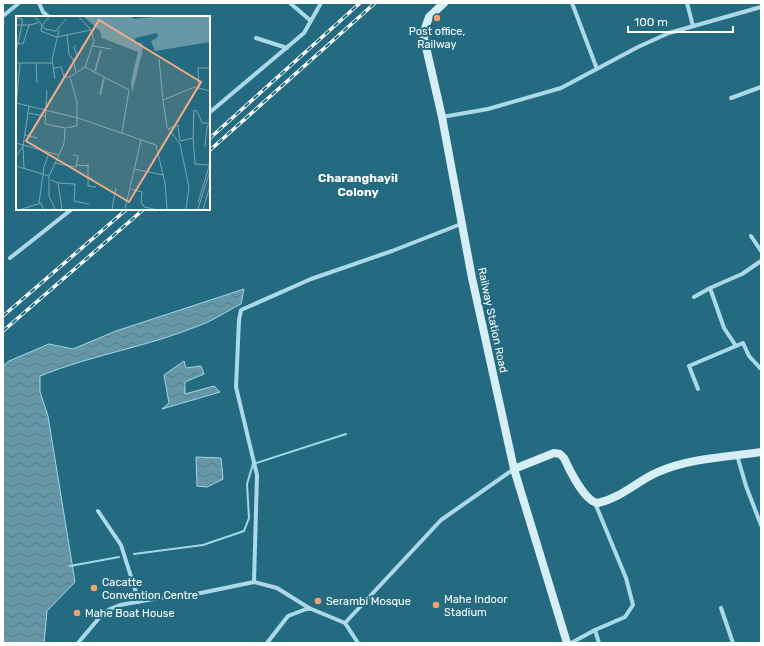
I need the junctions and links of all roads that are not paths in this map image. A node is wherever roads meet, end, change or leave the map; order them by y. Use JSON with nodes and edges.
{"nodes":[{"id":1,"x":19,"y":3,"type":"edge"},
{"id":2,"x":39,"y":3,"type":"edge"},
{"id":3,"x":290,"y":3,"type":"edge"},
{"id":4,"x":321,"y":3,"type":"edge"},
{"id":5,"x":444,"y":3,"type":"edge"},
{"id":6,"x":572,"y":3,"type":"edge"},
{"id":7,"x":687,"y":3,"type":"edge"},
{"id":8,"x":761,"y":6,"type":"edge"},
{"id":9,"x":3,"y":16,"type":"edge"},
{"id":10,"x":48,"y":16,"type":"edge"},
{"id":11,"x":311,"y":21,"type":"junction"},
{"id":12,"x":693,"y":26,"type":"junction"},
{"id":13,"x":256,"y":38,"type":"dead end"},
{"id":14,"x":287,"y":48,"type":"junction"},
{"id":15,"x":597,"y":69,"type":"junction"},
{"id":16,"x":761,"y":87,"type":"edge"},
{"id":17,"x":731,"y":98,"type":"dead end"},
{"id":18,"x":210,"y":112,"type":"edge"},
{"id":19,"x":442,"y":117,"type":"junction"},
{"id":20,"x":71,"y":210,"type":"edge"},
{"id":21,"x":461,"y":224,"type":"junction"},
{"id":22,"x":751,"y":236,"type":"dead end"},
{"id":23,"x":761,"y":251,"type":"edge"},
{"id":24,"x":10,"y":258,"type":"dead end"},
{"id":25,"x":761,"y":261,"type":"edge"},
{"id":26,"x":710,"y":288,"type":"junction"},
{"id":27,"x":694,"y":297,"type":"dead end"},
{"id":28,"x":736,"y":346,"type":"junction"},
{"id":29,"x":761,"y":369,"type":"edge"},
{"id":30,"x":698,"y":389,"type":"dead end"},
{"id":31,"x":761,"y":452,"type":"edge"},
{"id":32,"x":737,"y":455,"type":"junction"},
{"id":33,"x":514,"y":469,"type":"junction"},
{"id":34,"x":595,"y":503,"type":"junction"},
{"id":35,"x":761,"y":507,"type":"edge"},
{"id":36,"x":755,"y":509,"type":"junction"},
{"id":37,"x":98,"y":511,"type":"dead end"},
{"id":38,"x":761,"y":525,"type":"edge"},
{"id":39,"x":254,"y":582,"type":"junction"},
{"id":40,"x":139,"y":602,"type":"junction"},
{"id":41,"x":309,"y":608,"type":"junction"},
{"id":42,"x":721,"y":608,"type":"dead end"},
{"id":43,"x":345,"y":623,"type":"junction"},
{"id":44,"x":595,"y":630,"type":"junction"},
{"id":45,"x":78,"y":643,"type":"edge"},
{"id":46,"x":267,"y":643,"type":"edge"},
{"id":47,"x":358,"y":643,"type":"edge"},
{"id":48,"x":567,"y":643,"type":"edge"},
{"id":49,"x":571,"y":643,"type":"edge"},
{"id":50,"x":599,"y":643,"type":"edge"},
{"id":51,"x":733,"y":643,"type":"edge"}],
"edges":[{"from":1,"to":9,"type":"street"},
{"from":2,"to":10,"type":"street"},
{"from":3,"to":11,"type":"street"},
{"from":4,"to":11,"type":"street"},
{"from":5,"to":19,"type":"street","name":"Railway Station Road"},
{"from":6,"to":15,"type":"street"},
{"from":7,"to":12,"type":"street"},
{"from":8,"to":12,"type":"street"},
{"from":11,"to":14,"type":"street"},
{"from":12,"to":15,"type":"street"},
{"from":13,"to":14,"type":"street"},
{"from":14,"to":18,"type":"street"},
{"from":15,"to":19,"type":"street"},
{"from":16,"to":17,"type":"street"},
{"from":19,"to":21,"type":"street","name":"Railway Station Road"},
{"from":20,"to":24,"type":"street"},
{"from":21,"to":33,"type":"street","name":"Railway Station Road"},
{"from":21,"to":39,"type":"street"},
{"from":22,"to":23,"type":"street"},
{"from":25,"to":26,"type":"street"},
{"from":26,"to":27,"type":"street"},
{"from":26,"to":28,"type":"street"},
{"from":28,"to":29,"type":"street"},
{"from":28,"to":30,"type":"street"},
{"from":31,"to":32,"type":"street"},
{"from":32,"to":34,"type":"street"},
{"from":32,"to":36,"type":"street"},
{"from":33,"to":34,"type":"street"},
{"from":33,"to":43,"type":"street"},
{"from":33,"to":48,"type":"street","name":"Railway Station Road"},
{"from":34,"to":44,"type":"street"},
{"from":35,"to":36,"type":"street"},
{"from":36,"to":38,"type":"street"},
{"from":37,"to":40,"type":"street"},
{"from":39,"to":40,"type":"street"},
{"from":39,"to":41,"type":"street"},
{"from":40,"to":45,"type":"street"},
{"from":41,"to":43,"type":"street"},
{"from":41,"to":46,"type":"street"},
{"from":42,"to":51,"type":"street"},
{"from":43,"to":47,"type":"street"},
{"from":44,"to":49,"type":"street"},
{"from":44,"to":50,"type":"street"}]}
